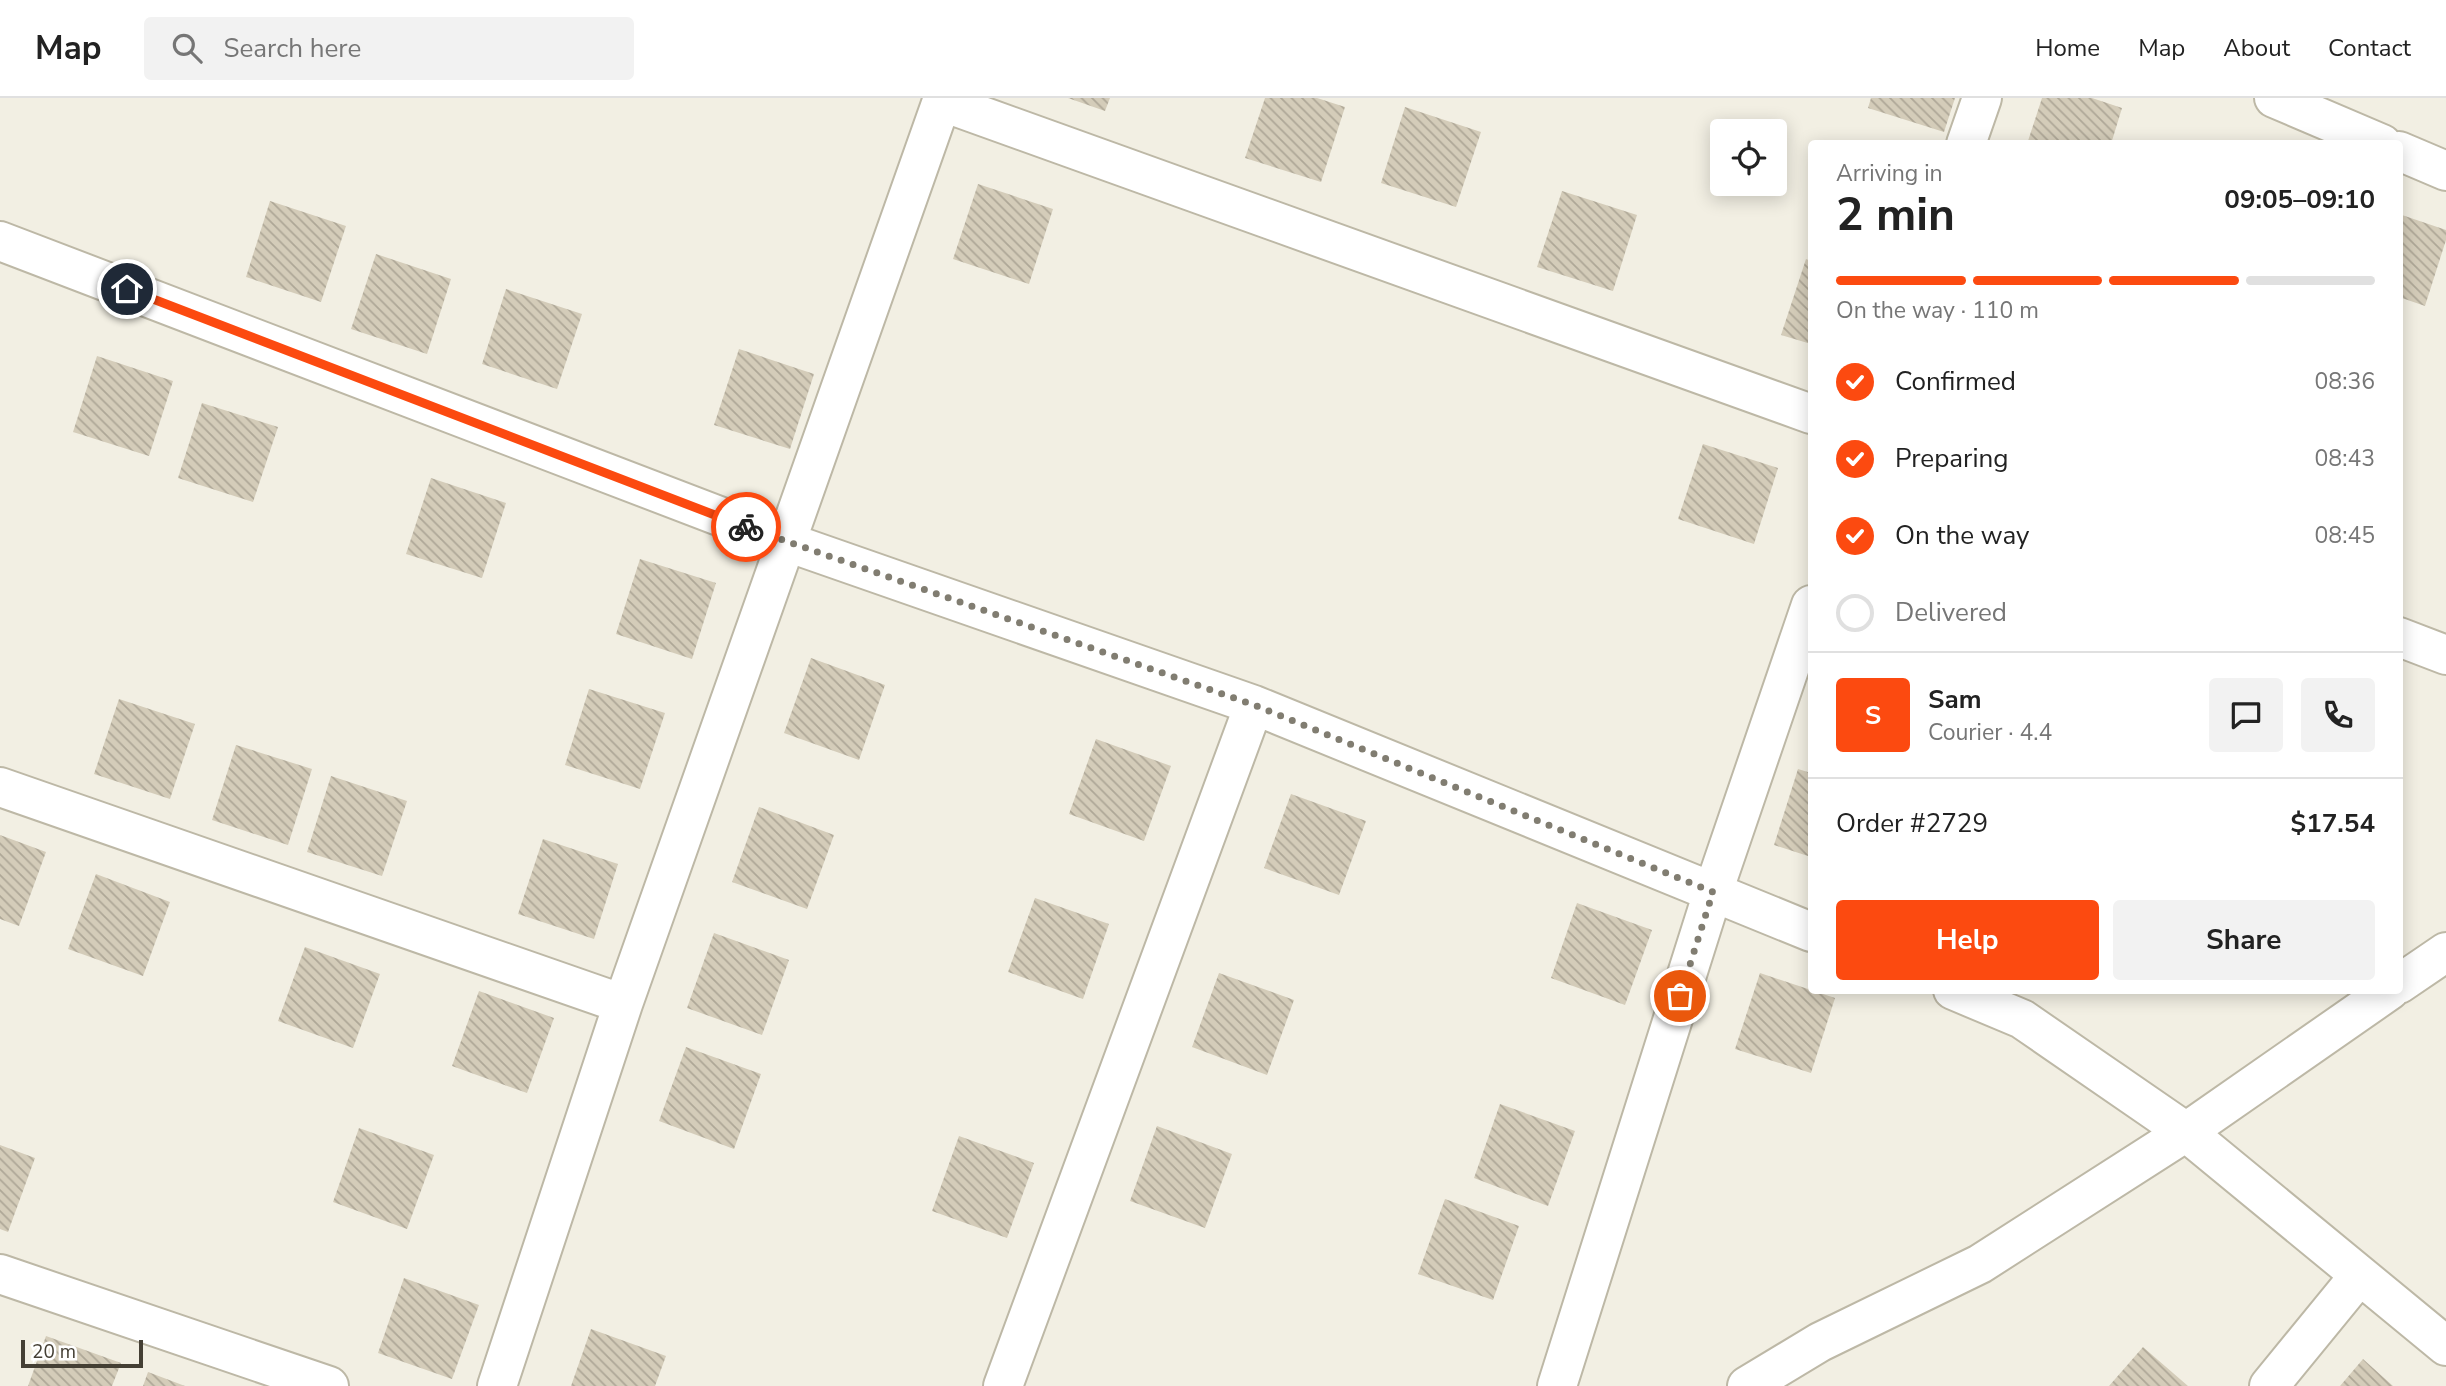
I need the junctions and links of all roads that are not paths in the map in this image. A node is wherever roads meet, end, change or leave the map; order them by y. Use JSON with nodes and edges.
{"nodes":[{"id":1,"x":1982,"y":98,"type":"edge"},
{"id":2,"x":2274,"y":98,"type":"edge"},
{"id":3,"x":943,"y":100,"type":"edge"},
{"id":4,"x":1967,"y":140,"type":"edge"},
{"id":5,"x":2373,"y":140,"type":"edge"},
{"id":6,"x":2403,"y":153,"type":"edge"},
{"id":7,"x":2446,"y":171,"type":"edge"},
{"id":8,"x":0,"y":241,"type":"edge"},
{"id":9,"x":1808,"y":413,"type":"edge"},
{"id":10,"x":787,"y":542,"type":"junction"},
{"id":11,"x":1808,"y":614,"type":"edge"},
{"id":12,"x":2403,"y":639,"type":"edge"},
{"id":13,"x":2446,"y":655,"type":"edge"},
{"id":14,"x":1254,"y":705,"type":"junction"},
{"id":15,"x":0,"y":788,"type":"edge"},
{"id":16,"x":1713,"y":892,"type":"junction"},
{"id":17,"x":1808,"y":931,"type":"edge"},
{"id":18,"x":2446,"y":952,"type":"edge"},
{"id":19,"x":2403,"y":981,"type":"edge"},
{"id":20,"x":1963,"y":994,"type":"edge"},
{"id":21,"x":2384,"y":994,"type":"edge"},
{"id":22,"x":623,"y":1004,"type":"junction"},
{"id":23,"x":2186,"y":1132,"type":"junction"},
{"id":24,"x":0,"y":1274,"type":"edge"},
{"id":25,"x":2360,"y":1276,"type":"junction"},
{"id":26,"x":2446,"y":1346,"type":"edge"},
{"id":27,"x":329,"y":1386,"type":"edge"},
{"id":28,"x":497,"y":1386,"type":"edge"},
{"id":29,"x":1003,"y":1386,"type":"edge"},
{"id":30,"x":1557,"y":1386,"type":"edge"},
{"id":31,"x":1747,"y":1386,"type":"edge"},
{"id":32,"x":2269,"y":1386,"type":"edge"}],
"edges":[{"from":1,"to":4,"type":"street"},
{"from":2,"to":5,"type":"street"},
{"from":3,"to":9,"type":"street"},
{"from":3,"to":10,"type":"street"},
{"from":6,"to":7,"type":"street"},
{"from":8,"to":10,"type":"street"},
{"from":10,"to":14,"type":"street"},
{"from":10,"to":22,"type":"street"},
{"from":11,"to":16,"type":"street"},
{"from":12,"to":13,"type":"street"},
{"from":14,"to":16,"type":"street"},
{"from":14,"to":29,"type":"street"},
{"from":15,"to":22,"type":"street"},
{"from":16,"to":17,"type":"street"},
{"from":16,"to":30,"type":"street"},
{"from":18,"to":19,"type":"street"},
{"from":20,"to":23,"type":"street"},
{"from":21,"to":23,"type":"street"},
{"from":22,"to":28,"type":"street"},
{"from":23,"to":25,"type":"street"},
{"from":23,"to":31,"type":"street"},
{"from":24,"to":27,"type":"street"},
{"from":25,"to":26,"type":"street"},
{"from":25,"to":32,"type":"street"}]}
